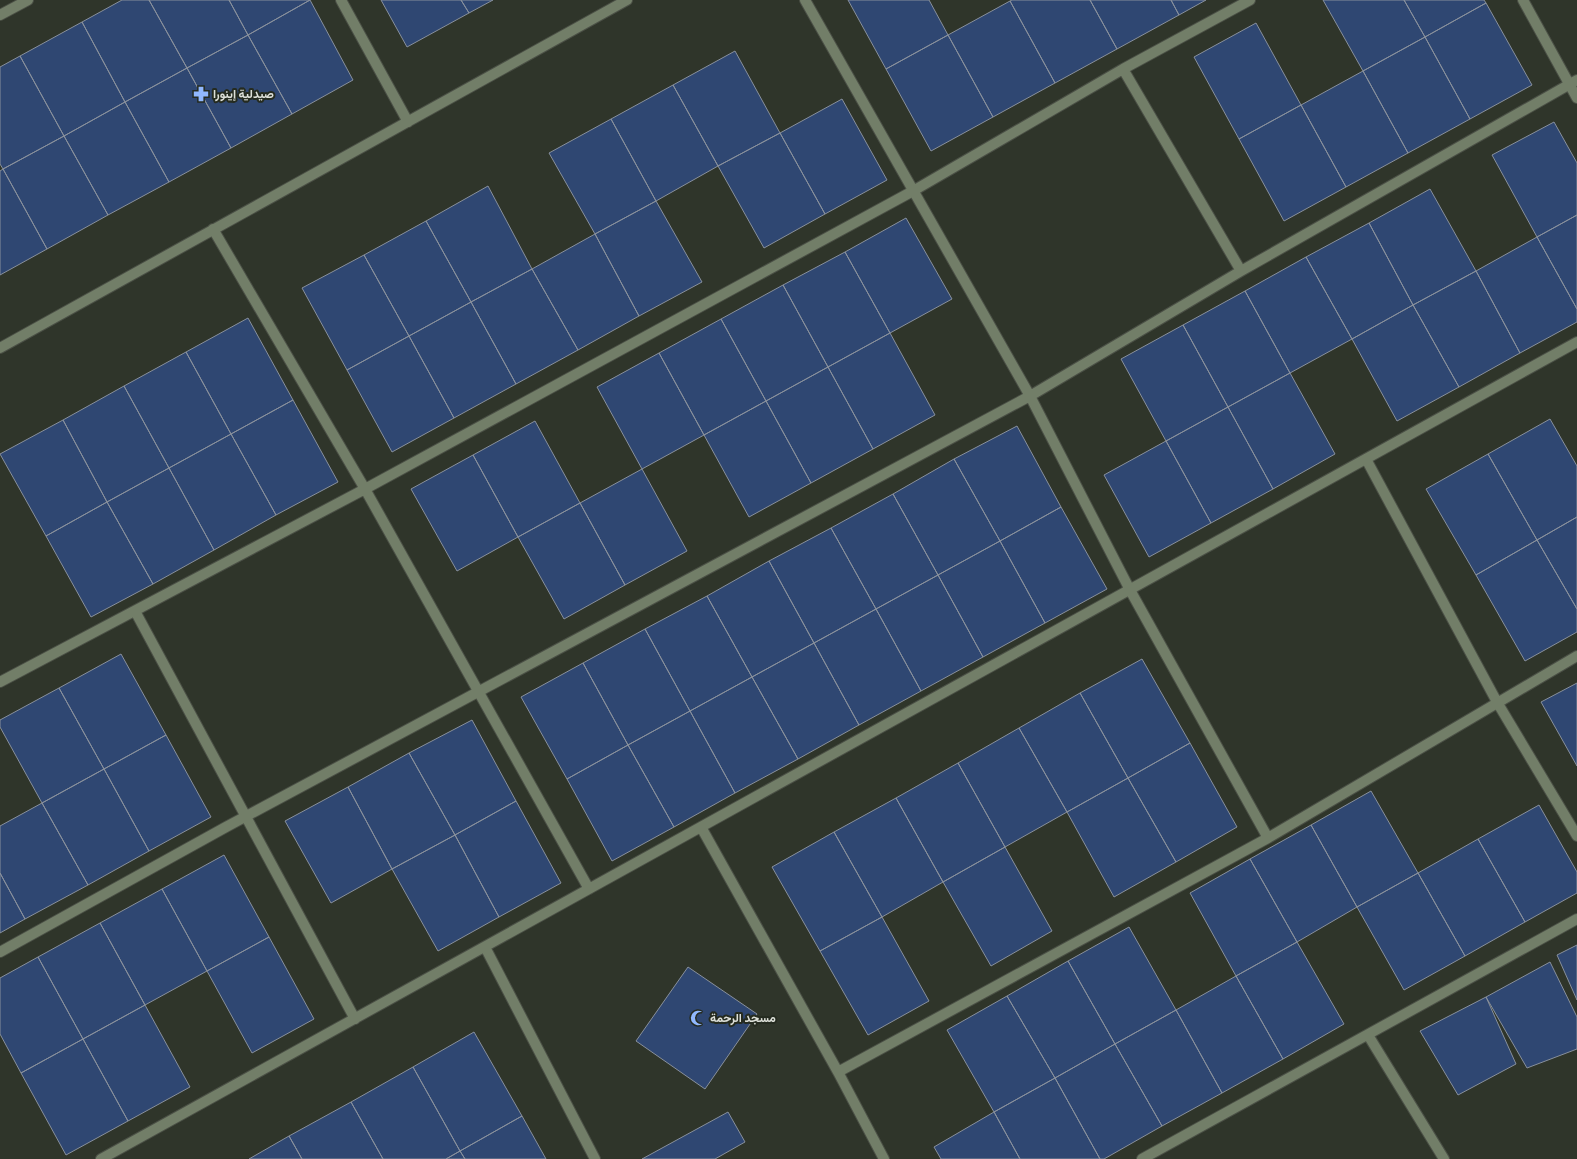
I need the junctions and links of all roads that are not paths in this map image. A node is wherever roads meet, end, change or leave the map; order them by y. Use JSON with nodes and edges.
{"nodes":[{"id":1,"x":28,"y":0,"type":"edge"},
{"id":2,"x":340,"y":0,"type":"edge"},
{"id":3,"x":627,"y":0,"type":"edge"},
{"id":4,"x":805,"y":0,"type":"edge"},
{"id":5,"x":1250,"y":0,"type":"edge"},
{"id":6,"x":1523,"y":0,"type":"edge"},
{"id":7,"x":0,"y":15,"type":"edge"},
{"id":8,"x":1123,"y":69,"type":"junction"},
{"id":9,"x":1573,"y":83,"type":"edge"},
{"id":10,"x":1577,"y":98,"type":"edge"},
{"id":11,"x":408,"y":122,"type":"junction"},
{"id":12,"x":913,"y":191,"type":"junction"},
{"id":13,"x":213,"y":229,"type":"junction"},
{"id":14,"x":1241,"y":271,"type":"junction"},
{"id":15,"x":1577,"y":342,"type":"edge"},
{"id":16,"x":0,"y":348,"type":"edge"},
{"id":17,"x":1030,"y":396,"type":"junction"},
{"id":18,"x":1366,"y":459,"type":"junction"},
{"id":19,"x":365,"y":489,"type":"junction"},
{"id":20,"x":1130,"y":590,"type":"junction"},
{"id":21,"x":135,"y":611,"type":"junction"},
{"id":22,"x":1577,"y":656,"type":"edge"},
{"id":23,"x":0,"y":682,"type":"edge"},
{"id":24,"x":479,"y":692,"type":"junction"},
{"id":25,"x":1497,"y":702,"type":"junction"},
{"id":26,"x":246,"y":817,"type":"junction"},
{"id":27,"x":701,"y":827,"type":"junction"},
{"id":28,"x":1577,"y":836,"type":"edge"},
{"id":29,"x":1268,"y":838,"type":"junction"},
{"id":30,"x":589,"y":889,"type":"junction"},
{"id":31,"x":1577,"y":919,"type":"edge"},
{"id":32,"x":485,"y":947,"type":"junction"},
{"id":33,"x":0,"y":952,"type":"edge"},
{"id":34,"x":355,"y":1019,"type":"junction"},
{"id":35,"x":1368,"y":1035,"type":"junction"},
{"id":36,"x":838,"y":1072,"type":"junction"},
{"id":37,"x":101,"y":1159,"type":"edge"},
{"id":38,"x":595,"y":1159,"type":"edge"},
{"id":39,"x":884,"y":1159,"type":"edge"},
{"id":40,"x":1142,"y":1159,"type":"edge"},
{"id":41,"x":1444,"y":1159,"type":"edge"}],
"edges":[{"from":1,"to":7,"type":"street"},
{"from":2,"to":11,"type":"street"},
{"from":3,"to":11,"type":"street"},
{"from":4,"to":12,"type":"street"},
{"from":5,"to":8,"type":"street"},
{"from":6,"to":9,"type":"street"},
{"from":8,"to":12,"type":"street"},
{"from":8,"to":14,"type":"street"},
{"from":9,"to":10,"type":"street"},
{"from":9,"to":14,"type":"street"},
{"from":11,"to":13,"type":"street"},
{"from":12,"to":17,"type":"street"},
{"from":12,"to":19,"type":"street"},
{"from":13,"to":16,"type":"street"},
{"from":13,"to":19,"type":"street"},
{"from":14,"to":17,"type":"street"},
{"from":15,"to":18,"type":"street"},
{"from":17,"to":20,"type":"street"},
{"from":17,"to":24,"type":"street"},
{"from":18,"to":20,"type":"street"},
{"from":18,"to":25,"type":"street"},
{"from":19,"to":21,"type":"street"},
{"from":19,"to":24,"type":"street"},
{"from":20,"to":27,"type":"street"},
{"from":20,"to":29,"type":"street"},
{"from":21,"to":23,"type":"street"},
{"from":21,"to":26,"type":"street"},
{"from":22,"to":25,"type":"street"},
{"from":24,"to":26,"type":"street"},
{"from":24,"to":30,"type":"street"},
{"from":25,"to":28,"type":"street"},
{"from":25,"to":29,"type":"street"},
{"from":26,"to":33,"type":"street"},
{"from":26,"to":34,"type":"street"},
{"from":27,"to":30,"type":"street"},
{"from":27,"to":36,"type":"street"},
{"from":29,"to":36,"type":"street"},
{"from":30,"to":32,"type":"street"},
{"from":31,"to":35,"type":"street"},
{"from":32,"to":34,"type":"street"},
{"from":32,"to":38,"type":"street"},
{"from":34,"to":37,"type":"street"},
{"from":35,"to":40,"type":"street"},
{"from":35,"to":41,"type":"street"},
{"from":36,"to":39,"type":"street"}]}
